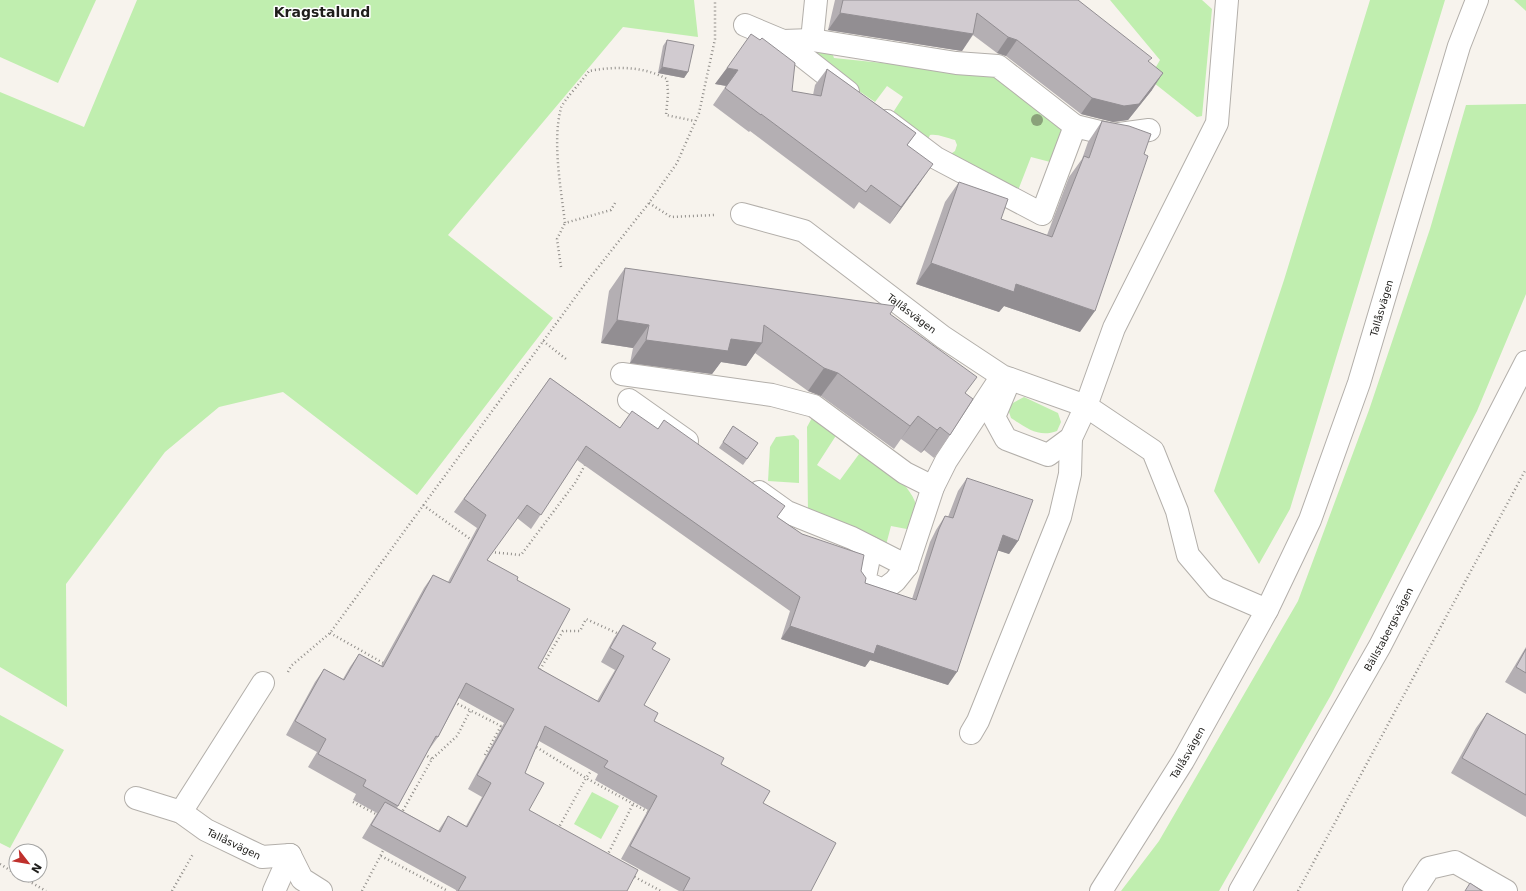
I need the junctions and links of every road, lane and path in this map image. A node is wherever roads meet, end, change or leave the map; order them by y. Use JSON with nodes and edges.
{"nodes":[{"id":1,"x":715,"y":0,"type":"edge"},
{"id":2,"x":816,"y":0,"type":"edge"},
{"id":3,"x":1227,"y":0,"type":"edge"},
{"id":4,"x":1477,"y":0,"type":"edge"},
{"id":5,"x":745,"y":24,"type":"dead end"},
{"id":6,"x":812,"y":40,"type":"junction"},
{"id":7,"x":784,"y":41,"type":"junction"},
{"id":8,"x":695,"y":122,"type":"junction"},
{"id":9,"x":1075,"y":126,"type":"junction"},
{"id":10,"x":1149,"y":130,"type":"dead end"},
{"id":11,"x":615,"y":203,"type":"dead end"},
{"id":12,"x":649,"y":203,"type":"junction"},
{"id":13,"x":742,"y":214,"type":"joint"},
{"id":14,"x":565,"y":222,"type":"junction"},
{"id":15,"x":561,"y":267,"type":"dead end"},
{"id":16,"x":543,"y":341,"type":"junction"},
{"id":17,"x":566,"y":359,"type":"dead end"},
{"id":18,"x":1526,"y":362,"type":"edge"},
{"id":19,"x":622,"y":374,"type":"dead end"},
{"id":20,"x":1006,"y":377,"type":"junction"},
{"id":21,"x":630,"y":400,"type":"dead end"},
{"id":22,"x":1086,"y":406,"type":"junction"},
{"id":23,"x":1071,"y":438,"type":"junction"},
{"id":24,"x":705,"y":453,"type":"edge"},
{"id":25,"x":587,"y":461,"type":"edge"},
{"id":26,"x":1526,"y":469,"type":"edge"},
{"id":27,"x":743,"y":480,"type":"edge"},
{"id":28,"x":933,"y":486,"type":"junction"},
{"id":29,"x":423,"y":505,"type":"junction"},
{"id":30,"x":475,"y":542,"type":"edge"},
{"id":31,"x":871,"y":548,"type":"junction"},
{"id":32,"x":488,"y":552,"type":"edge"},
{"id":33,"x":907,"y":566,"type":"junction"},
{"id":34,"x":1267,"y":610,"type":"junction"},
{"id":35,"x":330,"y":633,"type":"junction"},
{"id":36,"x":624,"y":637,"type":"edge"},
{"id":37,"x":386,"y":664,"type":"edge"},
{"id":38,"x":288,"y":672,"type":"dead end"},
{"id":39,"x":536,"y":678,"type":"edge"},
{"id":40,"x":263,"y":683,"type":"dead end"},
{"id":41,"x":449,"y":699,"type":"edge"},
{"id":42,"x":470,"y":711,"type":"junction"},
{"id":43,"x":501,"y":726,"type":"junction"},
{"id":44,"x":511,"y":731,"type":"edge"},
{"id":45,"x":971,"y":733,"type":"dead end"},
{"id":46,"x":528,"y":742,"type":"edge"},
{"id":47,"x":533,"y":745,"type":"junction"},
{"id":48,"x":420,"y":752,"type":"edge"},
{"id":49,"x":530,"y":752,"type":"edge"},
{"id":50,"x":485,"y":755,"type":"dead end"},
{"id":51,"x":432,"y":759,"type":"junction"},
{"id":52,"x":594,"y":767,"type":"edge"},
{"id":53,"x":586,"y":778,"type":"junction"},
{"id":54,"x":136,"y":798,"type":"dead end"},
{"id":55,"x":636,"y":798,"type":"edge"},
{"id":56,"x":353,"y":802,"type":"dead end"},
{"id":57,"x":633,"y":805,"type":"junction"},
{"id":58,"x":181,"y":812,"type":"junction"},
{"id":59,"x":653,"y":815,"type":"edge"},
{"id":60,"x":381,"y":817,"type":"edge"},
{"id":61,"x":398,"y":818,"type":"edge"},
{"id":62,"x":206,"y":830,"type":"junction"},
{"id":63,"x":556,"y":832,"type":"edge"},
{"id":64,"x":386,"y":843,"type":"edge"},
{"id":65,"x":290,"y":855,"type":"junction"},
{"id":66,"x":381,"y":856,"type":"junction"},
{"id":67,"x":605,"y":860,"type":"edge"},
{"id":68,"x":630,"y":874,"type":"edge"},
{"id":69,"x":32,"y":883,"type":"edge"},
{"id":70,"x":46,"y":891,"type":"edge"},
{"id":71,"x":172,"y":891,"type":"edge"},
{"id":72,"x":274,"y":891,"type":"edge"},
{"id":73,"x":321,"y":891,"type":"edge"},
{"id":74,"x":362,"y":891,"type":"edge"},
{"id":75,"x":448,"y":891,"type":"edge"},
{"id":76,"x":661,"y":891,"type":"edge"},
{"id":77,"x":1101,"y":891,"type":"edge"},
{"id":78,"x":1240,"y":891,"type":"edge"},
{"id":79,"x":1298,"y":891,"type":"edge"},
{"id":80,"x":1414,"y":891,"type":"edge"},
{"id":81,"x":1506,"y":891,"type":"edge"}],
"edges":[{"from":1,"to":8,"type":"path"},
{"from":2,"to":6,"type":"street"},
{"from":3,"to":22,"type":"street"},
{"from":4,"to":34,"type":"street","name":"Tallåsvägen"},
{"from":5,"to":7,"type":"street"},
{"from":6,"to":7,"type":"street"},
{"from":6,"to":9,"type":"street"},
{"from":7,"to":9,"type":"street"},
{"from":8,"to":12,"type":"path"},
{"from":8,"to":14,"type":"path"},
{"from":9,"to":10,"type":"street"},
{"from":11,"to":14,"type":"path"},
{"from":12,"to":13,"type":"path"},
{"from":12,"to":16,"type":"path"},
{"from":13,"to":20,"type":"street","name":"Tallåsvägen"},
{"from":14,"to":15,"type":"path"},
{"from":16,"to":17,"type":"path"},
{"from":16,"to":29,"type":"path"},
{"from":18,"to":78,"type":"street","name":"Bällstabergsvägen"},
{"from":19,"to":28,"type":"street"},
{"from":20,"to":22,"type":"street","name":"Tallåsvägen"},
{"from":20,"to":23,"type":"street"},
{"from":20,"to":28,"type":"street"},
{"from":21,"to":24,"type":"street"},
{"from":22,"to":23,"type":"street"},
{"from":22,"to":34,"type":"street","name":"Tallåsvägen"},
{"from":23,"to":45,"type":"street"},
{"from":25,"to":32,"type":"path"},
{"from":26,"to":79,"type":"path"},
{"from":27,"to":31,"type":"street"},
{"from":28,"to":33,"type":"street"},
{"from":29,"to":30,"type":"path"},
{"from":29,"to":35,"type":"path"},
{"from":31,"to":33,"type":"street"},
{"from":31,"to":33,"type":"street"},
{"from":34,"to":77,"type":"street","name":"Tallåsvägen"},
{"from":35,"to":37,"type":"path"},
{"from":35,"to":38,"type":"path"},
{"from":36,"to":39,"type":"path"},
{"from":40,"to":58,"type":"street"},
{"from":41,"to":42,"type":"path"},
{"from":42,"to":43,"type":"path"},
{"from":42,"to":51,"type":"path"},
{"from":43,"to":44,"type":"path"},
{"from":43,"to":50,"type":"path"},
{"from":46,"to":47,"type":"path"},
{"from":47,"to":49,"type":"path"},
{"from":47,"to":53,"type":"path"},
{"from":48,"to":51,"type":"path"},
{"from":51,"to":61,"type":"path"},
{"from":52,"to":53,"type":"path"},
{"from":53,"to":57,"type":"path"},
{"from":53,"to":63,"type":"path"},
{"from":54,"to":58,"type":"street","name":"Tallåsvägen"},
{"from":55,"to":57,"type":"path"},
{"from":56,"to":60,"type":"path"},
{"from":57,"to":59,"type":"path"},
{"from":57,"to":67,"type":"path"},
{"from":58,"to":62,"type":"street","name":"Tallåsvägen"},
{"from":62,"to":65,"type":"street","name":"Tallåsvägen"},
{"from":62,"to":71,"type":"path"},
{"from":64,"to":66,"type":"path"},
{"from":65,"to":72,"type":"street"},
{"from":65,"to":73,"type":"street"},
{"from":66,"to":74,"type":"path"},
{"from":66,"to":75,"type":"path"},
{"from":68,"to":76,"type":"path"},
{"from":69,"to":70,"type":"path"},
{"from":80,"to":81,"type":"street"}]}
